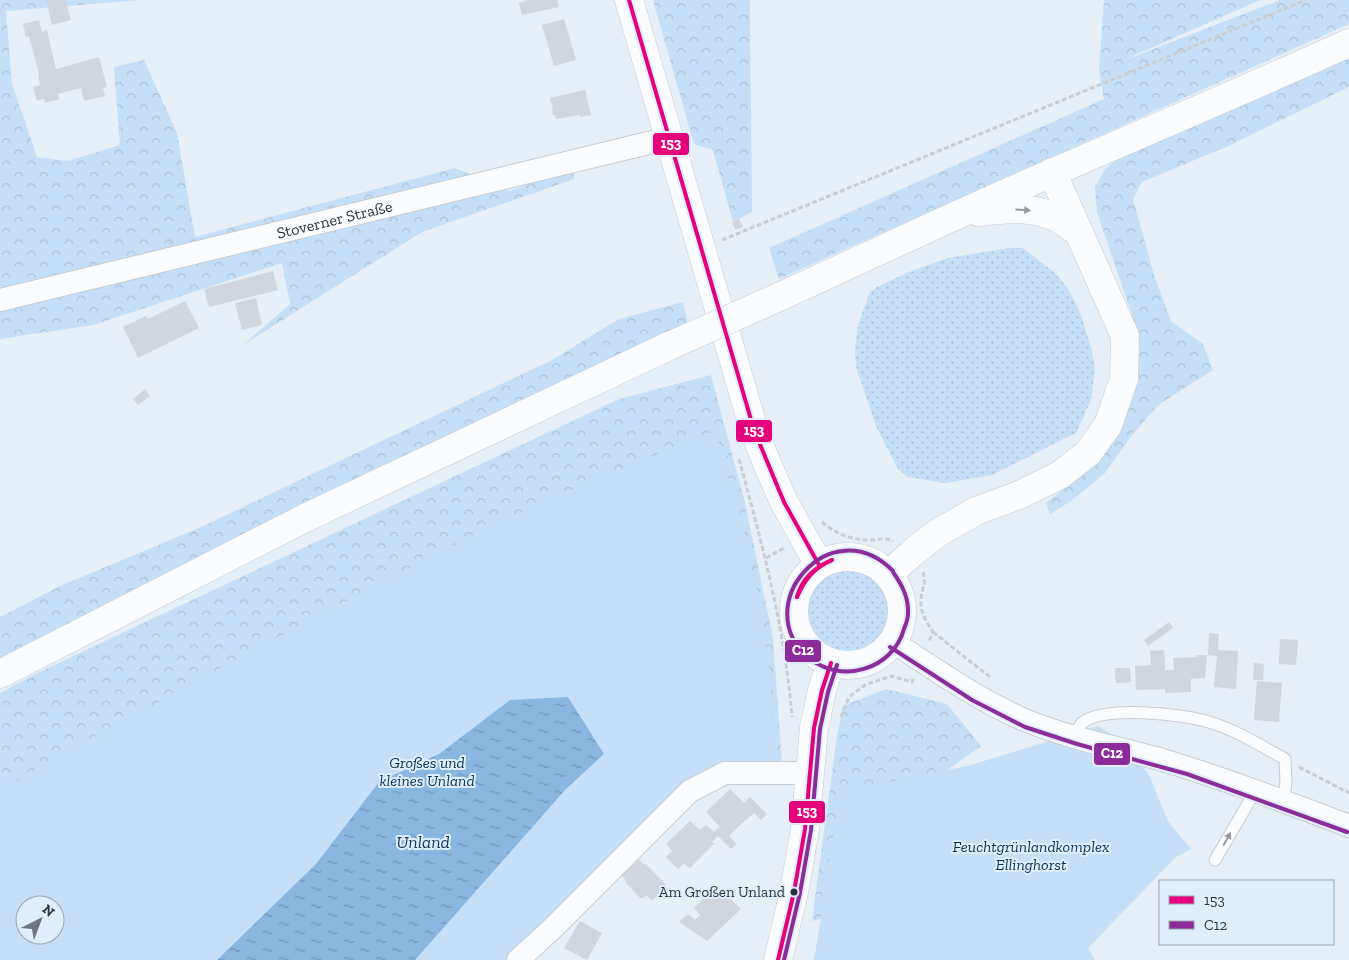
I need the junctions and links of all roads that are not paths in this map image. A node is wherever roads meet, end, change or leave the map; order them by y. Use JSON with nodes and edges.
{"nodes":[{"id":1,"x":629,"y":0,"type":"edge"},
{"id":2,"x":1349,"y":43,"type":"edge"},
{"id":3,"x":669,"y":138,"type":"junction"},
{"id":4,"x":1052,"y":172,"type":"junction"},
{"id":5,"x":957,"y":215,"type":"junction"},
{"id":6,"x":1078,"y":232,"type":"junction"},
{"id":7,"x":0,"y":300,"type":"edge"},
{"id":8,"x":819,"y":565,"type":"junction"},
{"id":9,"x":888,"y":575,"type":"junction"},
{"id":10,"x":893,"y":642,"type":"junction"},
{"id":11,"x":831,"y":663,"type":"junction"},
{"id":12,"x":0,"y":674,"type":"edge"},
{"id":13,"x":1075,"y":736,"type":"junction"},
{"id":14,"x":809,"y":773,"type":"junction"},
{"id":15,"x":1256,"y":790,"type":"junction"},
{"id":16,"x":1284,"y":801,"type":"junction"},
{"id":17,"x":1349,"y":826,"type":"edge"},
{"id":18,"x":1215,"y":860,"type":"dead end"},
{"id":19,"x":518,"y":960,"type":"edge"},
{"id":20,"x":778,"y":960,"type":"edge"}],
"edges":[{"from":1,"to":3,"type":"main road"},
{"from":2,"to":4,"type":"main road"},
{"from":3,"to":7,"type":"street","name":"Stoverner Straße"},
{"from":3,"to":8,"type":"main road"},
{"from":4,"to":5,"type":"main road"},
{"from":4,"to":6,"type":"main road"},
{"from":5,"to":6,"type":"main road","one_way":true},
{"from":5,"to":12,"type":"main road","bridge":true},
{"from":6,"to":9,"type":"main road"},
{"from":8,"to":9,"type":"main road"},
{"from":8,"to":11,"type":"main road"},
{"from":9,"to":10,"type":"main road"},
{"from":10,"to":11,"type":"main road"},
{"from":10,"to":13,"type":"street"},
{"from":11,"to":14,"type":"main road"},
{"from":13,"to":15,"type":"street"},
{"from":13,"to":16,"type":"lane"},
{"from":14,"to":19,"type":"street"},
{"from":14,"to":20,"type":"main road"},
{"from":15,"to":16,"type":"street"},
{"from":18,"to":15,"type":"lane","one_way":true},
{"from":16,"to":17,"type":"street"}]}
